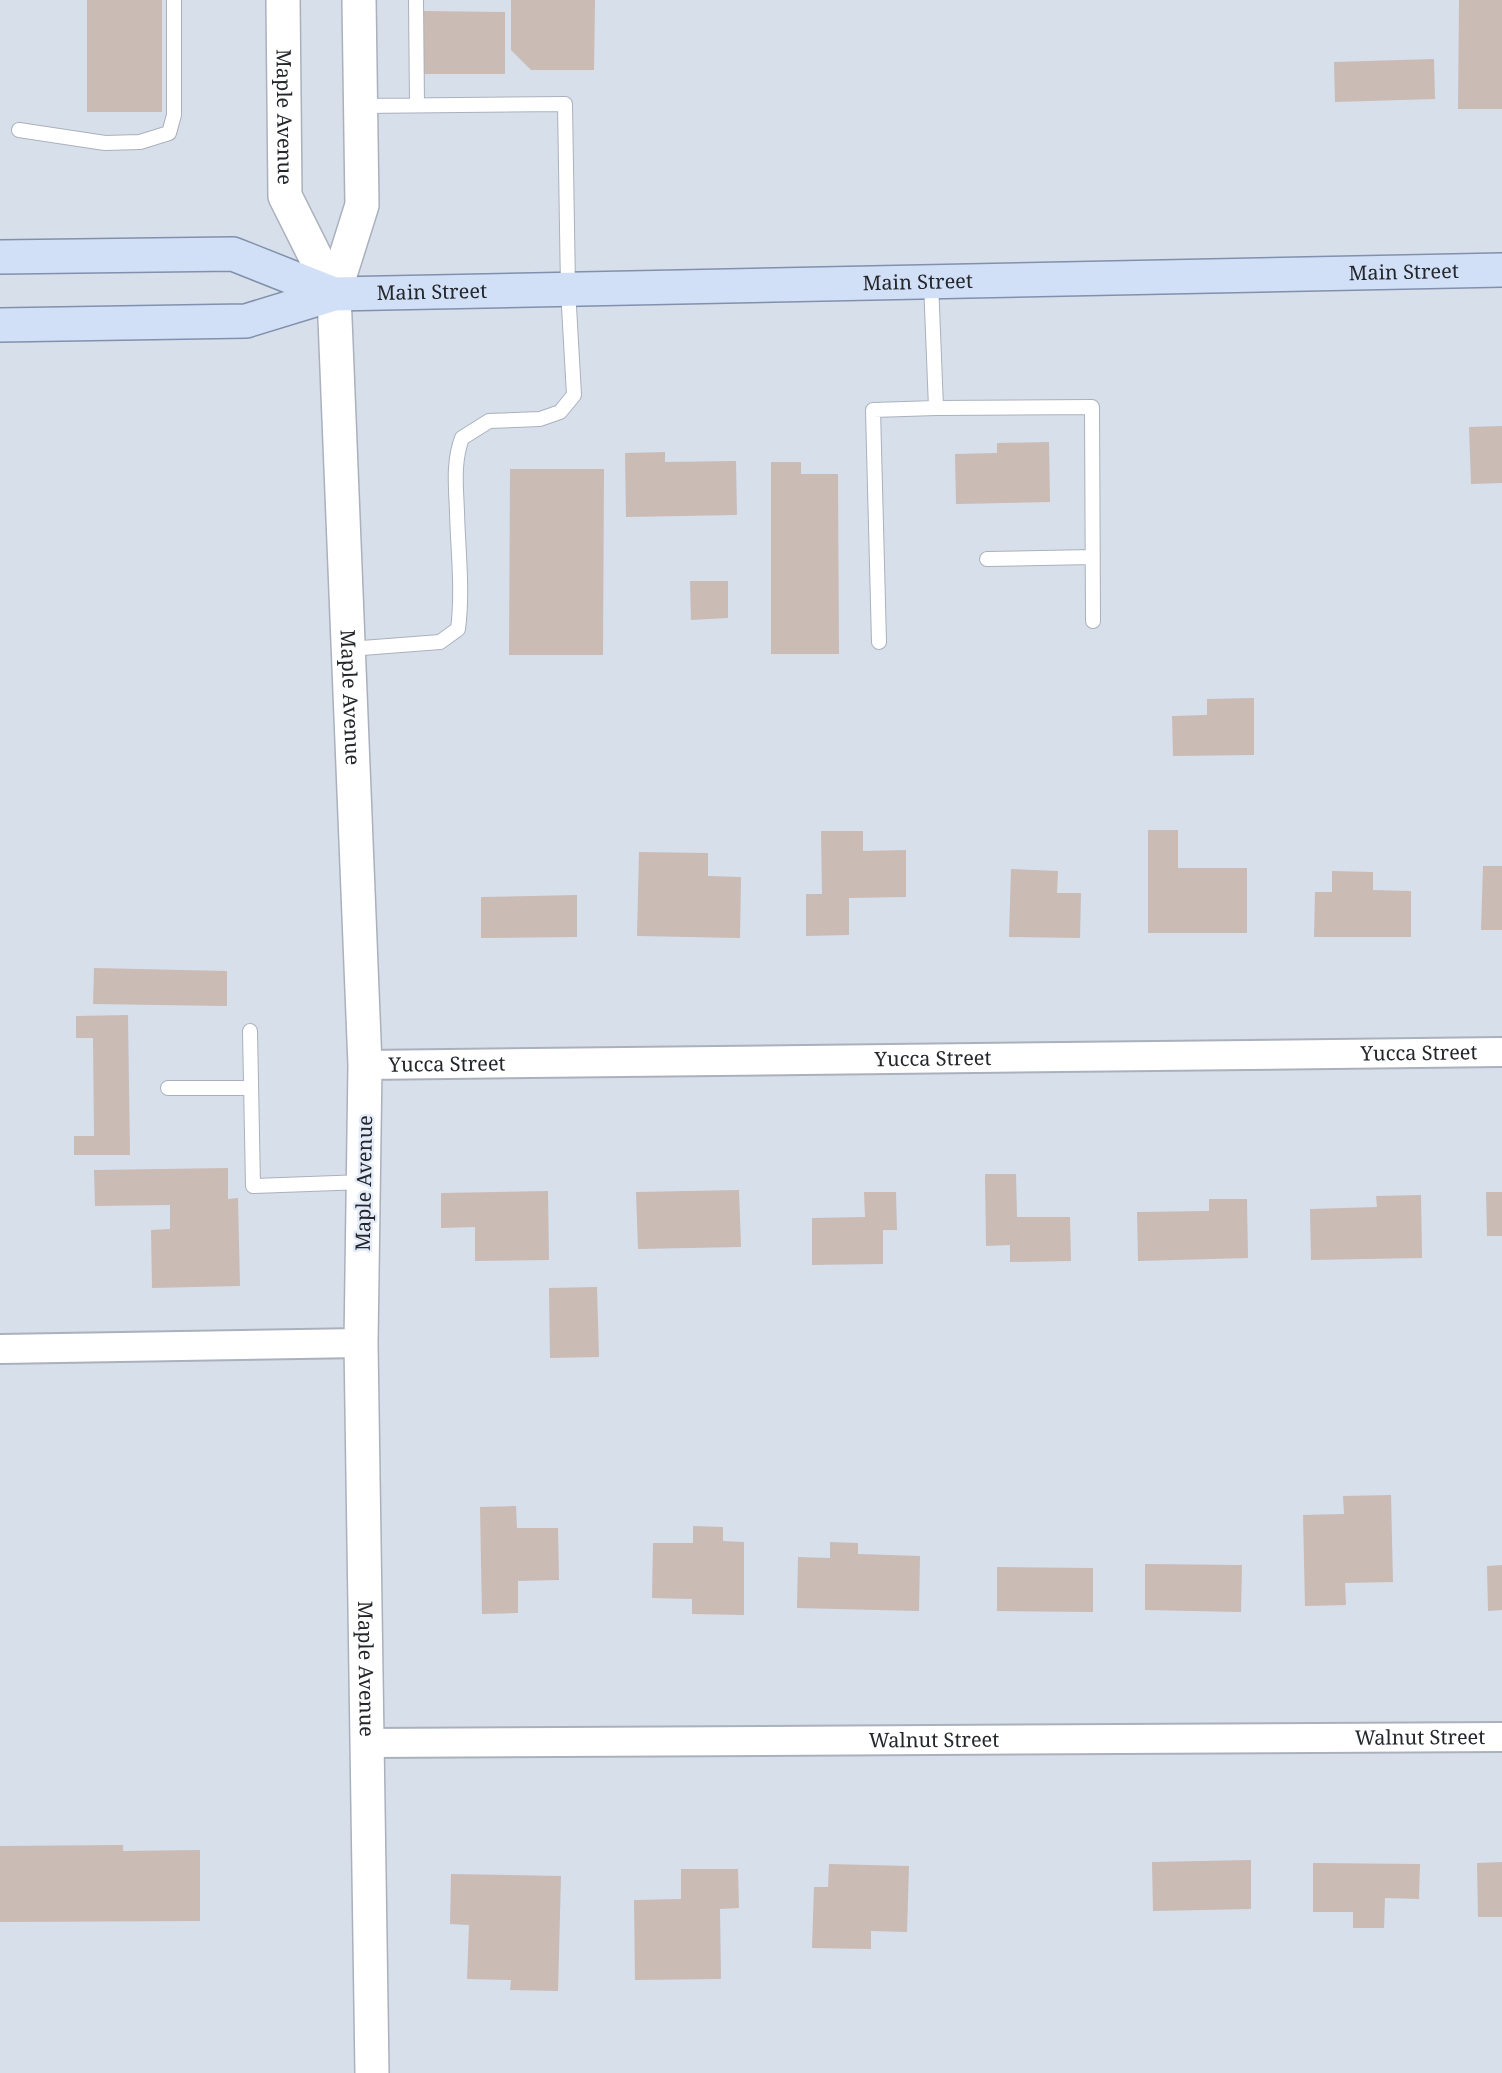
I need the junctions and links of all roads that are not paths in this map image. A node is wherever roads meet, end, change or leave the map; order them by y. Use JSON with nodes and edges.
{"nodes":[{"id":1,"x":174,"y":0,"type":"edge"},
{"id":2,"x":283,"y":0,"type":"edge"},
{"id":3,"x":359,"y":0,"type":"edge"},
{"id":4,"x":416,"y":0,"type":"edge"},
{"id":5,"x":417,"y":105,"type":"junction"},
{"id":6,"x":361,"y":106,"type":"junction"},
{"id":7,"x":19,"y":130,"type":"dead end"},
{"id":8,"x":0,"y":257,"type":"edge"},
{"id":9,"x":1502,"y":270,"type":"edge"},
{"id":10,"x":931,"y":282,"type":"junction"},
{"id":11,"x":568,"y":289,"type":"junction"},
{"id":12,"x":334,"y":294,"type":"junction"},
{"id":13,"x":0,"y":325,"type":"edge"},
{"id":14,"x":936,"y":408,"type":"junction"},
{"id":15,"x":1092,"y":557,"type":"junction"},
{"id":16,"x":987,"y":559,"type":"dead end"},
{"id":17,"x":1093,"y":621,"type":"dead end"},
{"id":18,"x":879,"y":642,"type":"dead end"},
{"id":19,"x":349,"y":649,"type":"junction"},
{"id":20,"x":249,"y":1031,"type":"dead end"},
{"id":21,"x":1502,"y":1052,"type":"edge"},
{"id":22,"x":365,"y":1065,"type":"junction"},
{"id":23,"x":168,"y":1088,"type":"dead end"},
{"id":24,"x":251,"y":1088,"type":"junction"},
{"id":25,"x":364,"y":1182,"type":"junction"},
{"id":26,"x":362,"y":1343,"type":"junction"},
{"id":27,"x":0,"y":1349,"type":"edge"},
{"id":28,"x":1502,"y":1737,"type":"edge"},
{"id":29,"x":366,"y":1743,"type":"junction"},
{"id":30,"x":372,"y":2073,"type":"edge"}],
"edges":[{"from":1,"to":7,"type":"lane"},
{"from":2,"to":12,"type":"street","name":"Maple Avenue"},
{"from":3,"to":6,"type":"street","name":"Maple Avenue"},
{"from":4,"to":5,"type":"lane"},
{"from":5,"to":6,"type":"lane"},
{"from":5,"to":11,"type":"lane"},
{"from":6,"to":12,"type":"street","name":"Maple Avenue"},
{"from":8,"to":12,"type":"main road","name":"Main Street"},
{"from":9,"to":10,"type":"main road","name":"Main Street"},
{"from":10,"to":11,"type":"main road","name":"Main Street"},
{"from":10,"to":14,"type":"lane"},
{"from":11,"to":12,"type":"main road","name":"Main Street"},
{"from":11,"to":19,"type":"lane"},
{"from":12,"to":13,"type":"main road","name":"Main Street"},
{"from":12,"to":19,"type":"street","name":"Maple Avenue"},
{"from":14,"to":15,"type":"lane"},
{"from":14,"to":18,"type":"lane"},
{"from":15,"to":16,"type":"lane"},
{"from":15,"to":17,"type":"lane"},
{"from":19,"to":22,"type":"street","name":"Maple Avenue"},
{"from":20,"to":24,"type":"lane"},
{"from":21,"to":22,"type":"street","name":"Yucca Street"},
{"from":22,"to":25,"type":"street","name":"Maple Avenue"},
{"from":23,"to":24,"type":"lane"},
{"from":24,"to":25,"type":"lane"},
{"from":25,"to":26,"type":"street","name":"Maple Avenue"},
{"from":26,"to":27,"type":"street"},
{"from":26,"to":29,"type":"street","name":"Maple Avenue"},
{"from":28,"to":29,"type":"street","name":"Walnut Street"},
{"from":29,"to":30,"type":"street","name":"Maple Avenue"}]}
